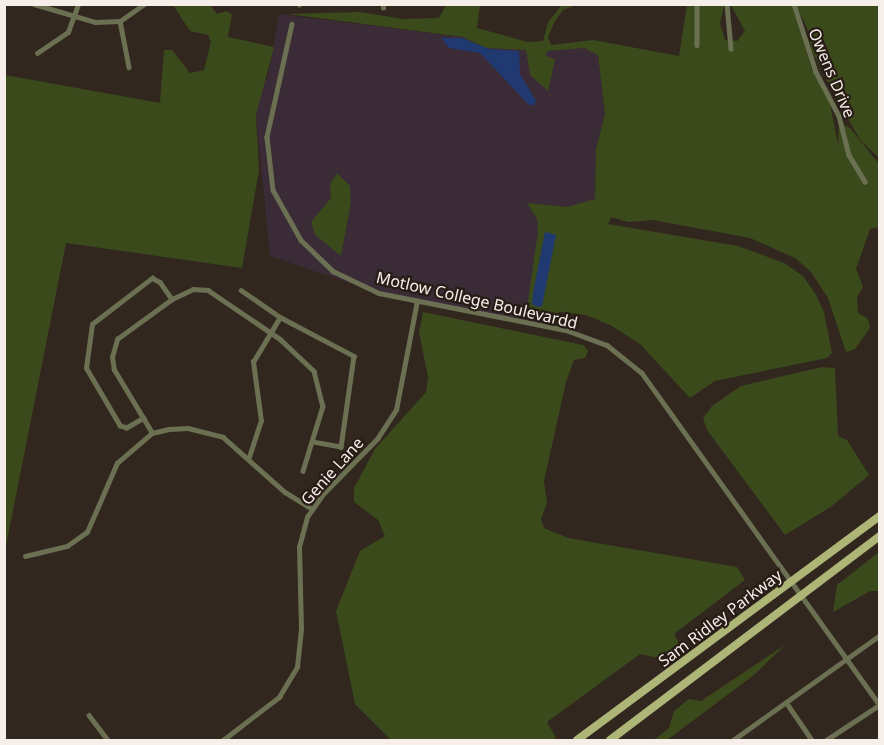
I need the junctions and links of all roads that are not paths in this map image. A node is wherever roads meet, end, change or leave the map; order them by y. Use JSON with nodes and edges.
{"nodes":[{"id":1,"x":34,"y":4,"type":"edge"},
{"id":2,"x":78,"y":4,"type":"edge"},
{"id":3,"x":144,"y":4,"type":"edge"},
{"id":4,"x":697,"y":4,"type":"edge"},
{"id":5,"x":727,"y":4,"type":"edge"},
{"id":6,"x":794,"y":4,"type":"edge"},
{"id":7,"x":73,"y":18,"type":"junction"},
{"id":8,"x":120,"y":21,"type":"junction"},
{"id":9,"x":292,"y":24,"type":"dead end"},
{"id":10,"x":698,"y":45,"type":"dead end"},
{"id":11,"x":731,"y":49,"type":"dead end"},
{"id":12,"x":37,"y":53,"type":"dead end"},
{"id":13,"x":129,"y":67,"type":"dead end"},
{"id":14,"x":866,"y":182,"type":"dead end"},
{"id":15,"x":241,"y":290,"type":"dead end"},
{"id":16,"x":172,"y":299,"type":"junction"},
{"id":17,"x":417,"y":301,"type":"junction"},
{"id":18,"x":280,"y":317,"type":"junction"},
{"id":19,"x":271,"y":333,"type":"junction"},
{"id":20,"x":144,"y":418,"type":"junction"},
{"id":21,"x":152,"y":433,"type":"junction"},
{"id":22,"x":312,"y":442,"type":"junction"},
{"id":23,"x":249,"y":457,"type":"junction"},
{"id":24,"x":303,"y":471,"type":"dead end"},
{"id":25,"x":312,"y":509,"type":"junction"},
{"id":26,"x":879,"y":516,"type":"edge"},
{"id":27,"x":879,"y":536,"type":"edge"},
{"id":28,"x":25,"y":556,"type":"dead end"},
{"id":29,"x":792,"y":581,"type":"junction"},
{"id":30,"x":802,"y":595,"type":"junction"},
{"id":31,"x":879,"y":635,"type":"edge"},
{"id":32,"x":846,"y":659,"type":"junction"},
{"id":33,"x":786,"y":702,"type":"junction"},
{"id":34,"x":879,"y":705,"type":"edge"},
{"id":35,"x":89,"y":715,"type":"dead end"},
{"id":36,"x":108,"y":741,"type":"edge"},
{"id":37,"x":223,"y":741,"type":"edge"},
{"id":38,"x":577,"y":741,"type":"edge"},
{"id":39,"x":610,"y":741,"type":"edge"},
{"id":40,"x":733,"y":741,"type":"edge"},
{"id":41,"x":812,"y":741,"type":"edge"},
{"id":42,"x":827,"y":741,"type":"edge"}],
"edges":[{"from":1,"to":7,"type":"street"},
{"from":2,"to":7,"type":"street"},
{"from":3,"to":8,"type":"street"},
{"from":4,"to":10,"type":"street"},
{"from":5,"to":11,"type":"street"},
{"from":6,"to":14,"type":"street","name":"Owens Drive"},
{"from":7,"to":8,"type":"street"},
{"from":7,"to":12,"type":"street"},
{"from":8,"to":13,"type":"street"},
{"from":9,"to":17,"type":"street","name":"Motlow College Boulevardd"},
{"from":15,"to":18,"type":"street"},
{"from":16,"to":19,"type":"street"},
{"from":16,"to":20,"type":"street"},
{"from":16,"to":20,"type":"street"},
{"from":17,"to":25,"type":"street","name":"Genie Lane"},
{"from":17,"to":29,"type":"street","name":"Motlow College Boulevardd"},
{"from":18,"to":19,"type":"street"},
{"from":18,"to":22,"type":"street"},
{"from":19,"to":22,"type":"street"},
{"from":19,"to":23,"type":"street"},
{"from":20,"to":21,"type":"street"},
{"from":21,"to":23,"type":"street"},
{"from":21,"to":28,"type":"street"},
{"from":22,"to":24,"type":"street"},
{"from":23,"to":25,"type":"street"},
{"from":25,"to":37,"type":"street","name":"Genie Lane"},
{"from":26,"to":29,"type":"main road","name":"Sam Ridley Parkway"},
{"from":27,"to":30,"type":"main road","name":"Sam Ridley Parkway"},
{"from":29,"to":30,"type":"street","name":"Motlow College Boulevardd"},
{"from":29,"to":38,"type":"main road","name":"Sam Ridley Parkway"},
{"from":30,"to":32,"type":"street","name":"Motlow College Boulevardd"},
{"from":30,"to":39,"type":"main road","name":"Sam Ridley Parkway"},
{"from":31,"to":32,"type":"street"},
{"from":32,"to":33,"type":"street"},
{"from":32,"to":34,"type":"street","name":"Motlow College Boulevardd"},
{"from":33,"to":40,"type":"street"},
{"from":33,"to":41,"type":"street"},
{"from":34,"to":42,"type":"street"},
{"from":35,"to":36,"type":"street"}]}
